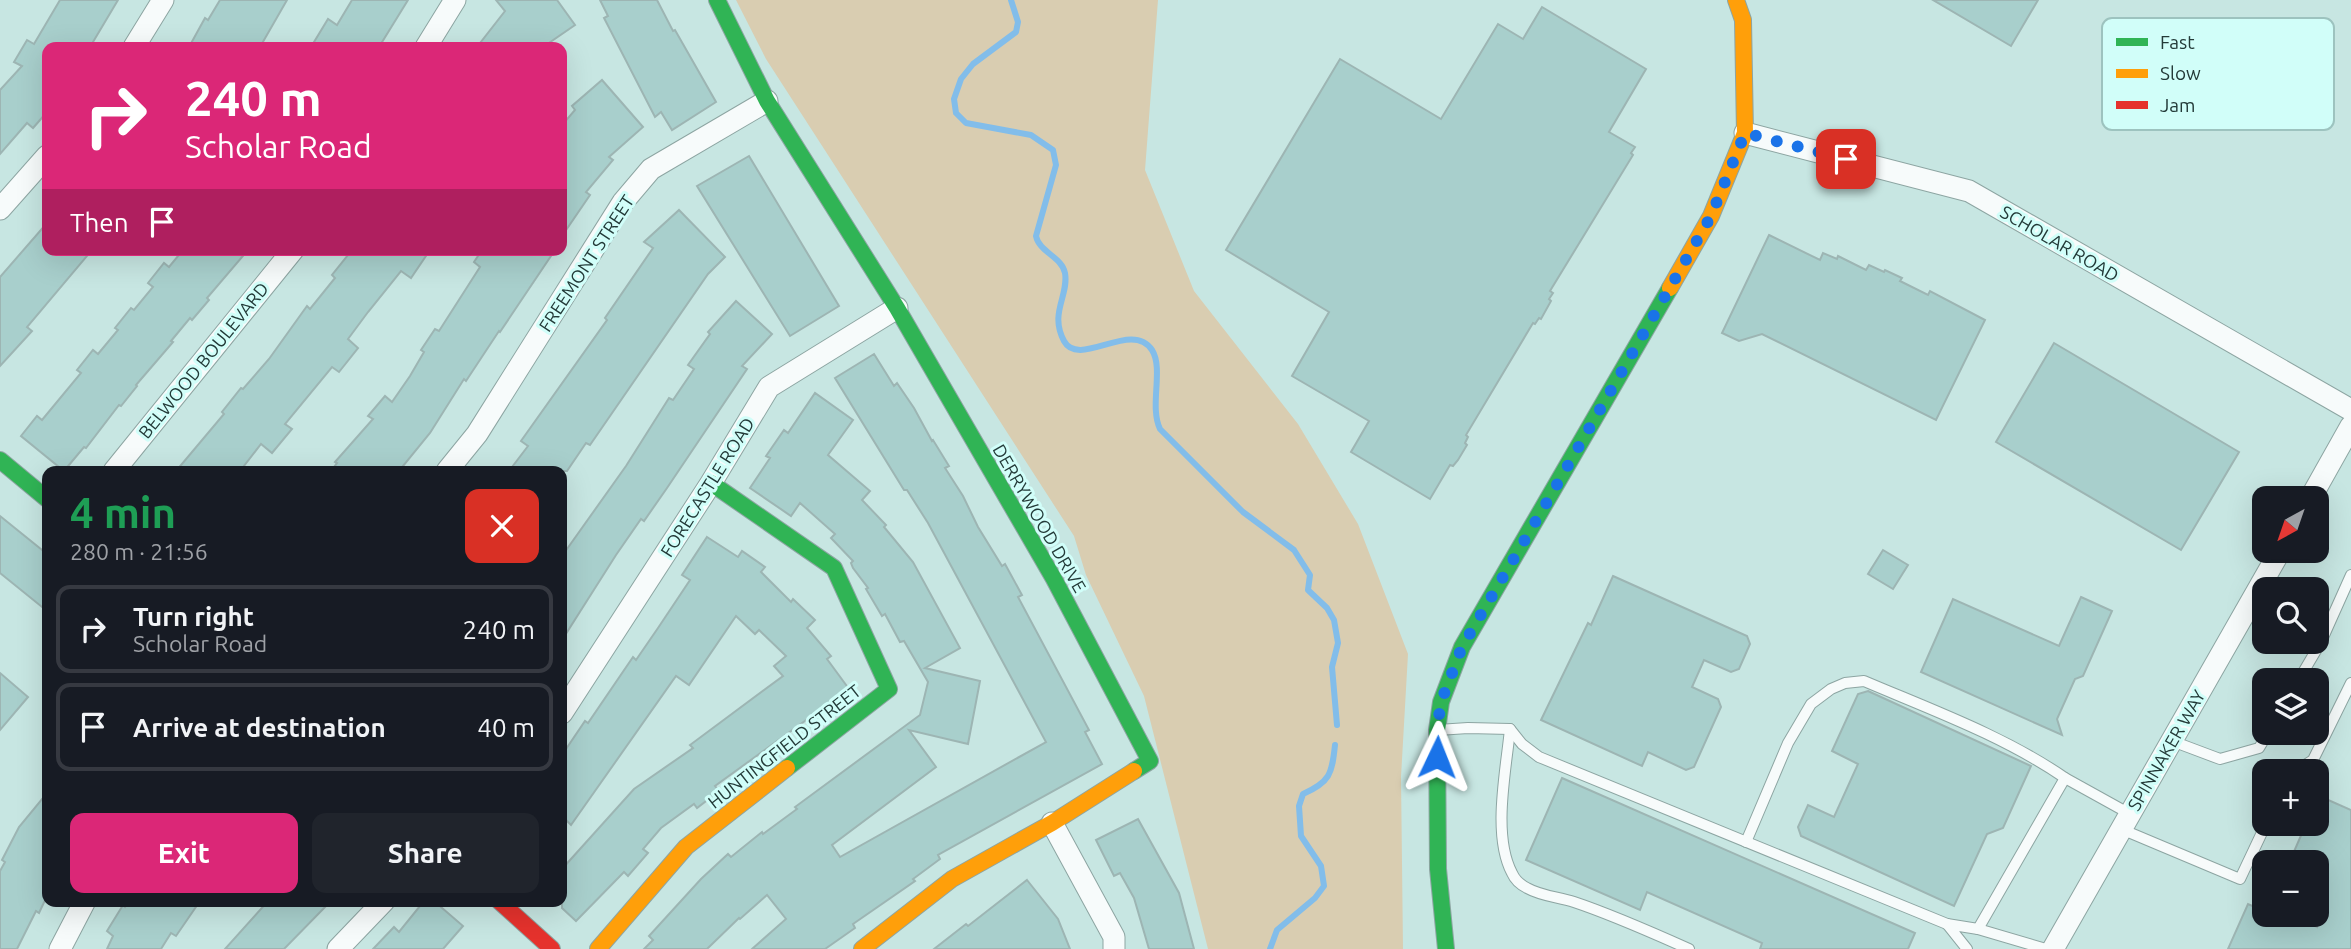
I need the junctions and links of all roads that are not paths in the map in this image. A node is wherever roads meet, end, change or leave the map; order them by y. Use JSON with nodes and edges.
{"nodes":[{"id":1,"x":163,"y":0,"type":"edge"},
{"id":2,"x":455,"y":0,"type":"edge"},
{"id":3,"x":717,"y":0,"type":"edge"},
{"id":4,"x":1736,"y":0,"type":"edge"},
{"id":5,"x":137,"y":42,"type":"edge"},
{"id":6,"x":429,"y":42,"type":"edge"},
{"id":7,"x":767,"y":101,"type":"junction"},
{"id":8,"x":1745,"y":133,"type":"junction"},
{"id":9,"x":42,"y":161,"type":"edge"},
{"id":10,"x":4,"y":197,"type":"edge"},
{"id":11,"x":288,"y":256,"type":"edge"},
{"id":12,"x":897,"y":308,"type":"junction"},
{"id":13,"x":2351,"y":410,"type":"edge"},
{"id":14,"x":2351,"y":426,"type":"edge"},
{"id":15,"x":0,"y":460,"type":"edge"},
{"id":16,"x":118,"y":466,"type":"edge"},
{"id":17,"x":451,"y":466,"type":"edge"},
{"id":18,"x":711,"y":483,"type":"junction"},
{"id":19,"x":2317,"y":486,"type":"edge"},
{"id":20,"x":42,"y":495,"type":"edge"},
{"id":21,"x":2351,"y":575,"type":"edge"},
{"id":22,"x":2252,"y":617,"type":"edge"},
{"id":23,"x":2329,"y":620,"type":"edge"},
{"id":24,"x":2351,"y":683,"type":"edge"},
{"id":25,"x":567,"y":705,"type":"edge"},
{"id":26,"x":1510,"y":729,"type":"junction"},
{"id":27,"x":1437,"y":730,"type":"junction"},
{"id":28,"x":2172,"y":741,"type":"junction"},
{"id":29,"x":2261,"y":745,"type":"edge"},
{"id":30,"x":2313,"y":759,"type":"edge"},
{"id":31,"x":2065,"y":778,"type":"junction"},
{"id":32,"x":2126,"y":822,"type":"junction"},
{"id":33,"x":1052,"y":823,"type":"junction"},
{"id":34,"x":2261,"y":836,"type":"edge"},
{"id":35,"x":1746,"y":842,"type":"junction"},
{"id":36,"x":82,"y":907,"type":"edge"},
{"id":37,"x":378,"y":907,"type":"edge"},
{"id":38,"x":506,"y":907,"type":"edge"},
{"id":39,"x":1947,"y":924,"type":"junction"},
{"id":40,"x":1978,"y":929,"type":"junction"},
{"id":41,"x":60,"y":949,"type":"edge"},
{"id":42,"x":338,"y":949,"type":"edge"},
{"id":43,"x":552,"y":949,"type":"edge"},
{"id":44,"x":598,"y":949,"type":"edge"},
{"id":45,"x":862,"y":949,"type":"edge"},
{"id":46,"x":1114,"y":949,"type":"edge"},
{"id":47,"x":1446,"y":949,"type":"edge"},
{"id":48,"x":1689,"y":949,"type":"edge"},
{"id":49,"x":1967,"y":949,"type":"edge"},
{"id":50,"x":2046,"y":949,"type":"edge"},
{"id":51,"x":2053,"y":949,"type":"edge"}],
"edges":[{"from":1,"to":5,"type":"street"},
{"from":2,"to":6,"type":"street"},
{"from":3,"to":7,"type":"street","name":"DERRYWOOD DRIVE"},
{"from":4,"to":8,"type":"street"},
{"from":7,"to":12,"type":"street","name":"DERRYWOOD DRIVE"},
{"from":7,"to":17,"type":"street","name":"FREEMONT STREET"},
{"from":8,"to":13,"type":"street","name":"SCHOLAR ROAD"},
{"from":8,"to":27,"type":"street"},
{"from":9,"to":10,"type":"street"},
{"from":11,"to":16,"type":"street","name":"BELWOOD BOULEVARD"},
{"from":12,"to":18,"type":"street","name":"FORECASTLE ROAD"},
{"from":12,"to":33,"type":"street","name":"DERRYWOOD DRIVE"},
{"from":14,"to":19,"type":"street"},
{"from":15,"to":20,"type":"street"},
{"from":18,"to":25,"type":"street","name":"FORECASTLE ROAD"},
{"from":18,"to":44,"type":"street","name":"HUNTINGFIELD STREET"},
{"from":21,"to":23,"type":"lane"},
{"from":22,"to":28,"type":"street","name":"SPINNAKER WAY"},
{"from":24,"to":30,"type":"lane"},
{"from":26,"to":27,"type":"lane"},
{"from":26,"to":35,"type":"lane"},
{"from":26,"to":48,"type":"lane"},
{"from":27,"to":47,"type":"street"},
{"from":28,"to":29,"type":"lane"},
{"from":28,"to":32,"type":"street","name":"SPINNAKER WAY"},
{"from":31,"to":32,"type":"lane"},
{"from":31,"to":35,"type":"lane"},
{"from":31,"to":40,"type":"lane"},
{"from":32,"to":34,"type":"lane"},
{"from":32,"to":51,"type":"street","name":"SPINNAKER WAY"},
{"from":33,"to":45,"type":"street","name":"DERRYWOOD DRIVE"},
{"from":33,"to":46,"type":"street"},
{"from":35,"to":39,"type":"lane"},
{"from":36,"to":41,"type":"street"},
{"from":37,"to":42,"type":"street"},
{"from":38,"to":43,"type":"street"},
{"from":39,"to":40,"type":"lane"},
{"from":39,"to":49,"type":"lane"},
{"from":40,"to":50,"type":"lane"}]}
